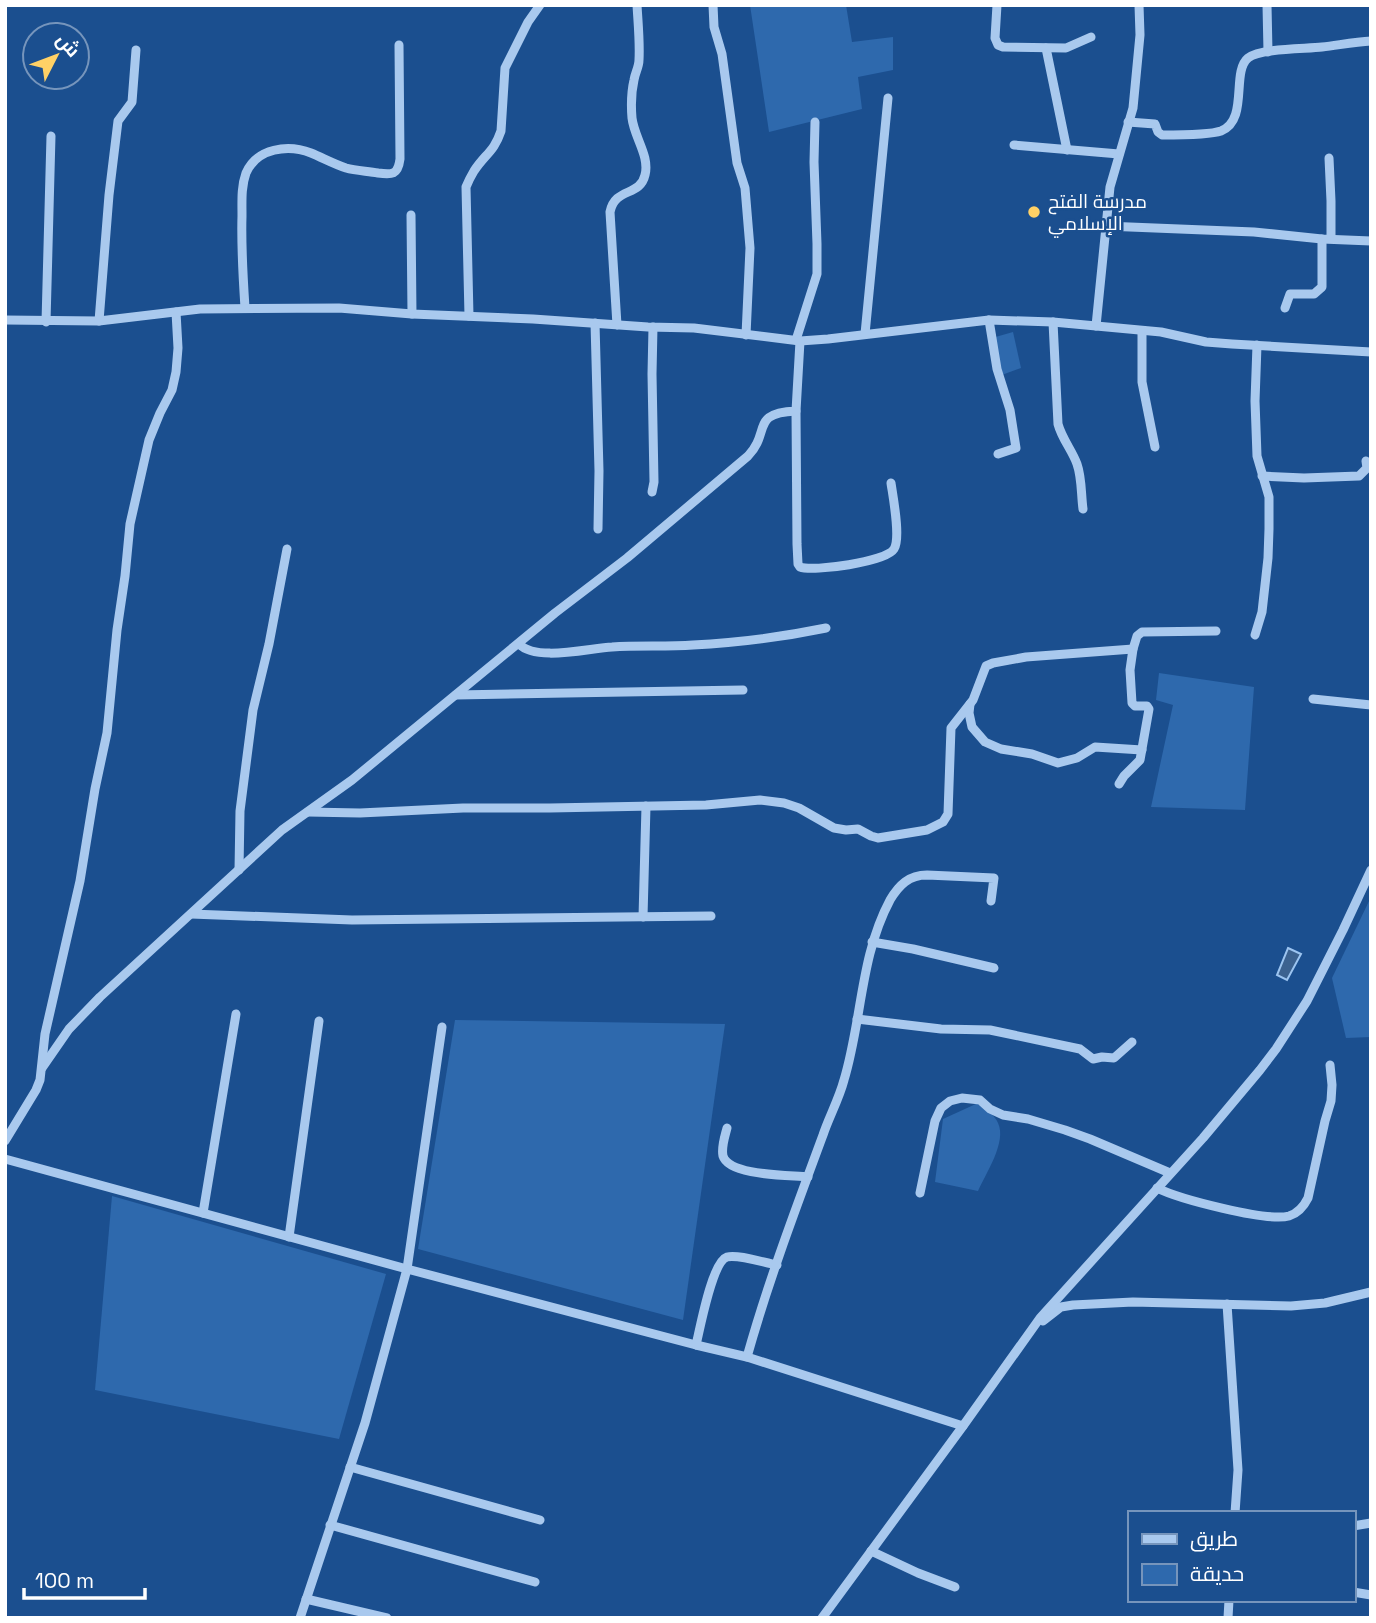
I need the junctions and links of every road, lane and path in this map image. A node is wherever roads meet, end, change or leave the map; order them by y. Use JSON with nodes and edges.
{"nodes":[{"id":1,"x":540,"y":5,"type":"edge"},
{"id":2,"x":637,"y":5,"type":"edge"},
{"id":3,"x":713,"y":5,"type":"edge"},
{"id":4,"x":997,"y":5,"type":"edge"},
{"id":5,"x":1139,"y":5,"type":"edge"},
{"id":6,"x":1267,"y":5,"type":"edge"},
{"id":7,"x":1091,"y":37,"type":"dead end"},
{"id":8,"x":1371,"y":41,"type":"edge"},
{"id":9,"x":399,"y":45,"type":"dead end"},
{"id":10,"x":1046,"y":48,"type":"junction"},
{"id":11,"x":135,"y":50,"type":"dead end"},
{"id":12,"x":1268,"y":52,"type":"junction"},
{"id":13,"x":888,"y":98,"type":"dead end"},
{"id":14,"x":816,"y":122,"type":"dead end"},
{"id":15,"x":1128,"y":122,"type":"junction"},
{"id":16,"x":51,"y":136,"type":"dead end"},
{"id":17,"x":1014,"y":145,"type":"dead end"},
{"id":18,"x":1067,"y":150,"type":"junction"},
{"id":19,"x":1119,"y":154,"type":"junction"},
{"id":20,"x":1329,"y":158,"type":"dead end"},
{"id":21,"x":411,"y":215,"type":"dead end"},
{"id":22,"x":1105,"y":226,"type":"junction"},
{"id":23,"x":1326,"y":238,"type":"junction"},
{"id":24,"x":1371,"y":241,"type":"edge"},
{"id":25,"x":245,"y":308,"type":"junction"},
{"id":26,"x":1285,"y":308,"type":"dead end"},
{"id":27,"x":176,"y":312,"type":"junction"},
{"id":28,"x":412,"y":314,"type":"junction"},
{"id":29,"x":469,"y":316,"type":"junction"},
{"id":30,"x":5,"y":320,"type":"edge"},
{"id":31,"x":989,"y":320,"type":"junction"},
{"id":32,"x":46,"y":321,"type":"junction"},
{"id":33,"x":99,"y":321,"type":"junction"},
{"id":34,"x":1053,"y":322,"type":"junction"},
{"id":35,"x":595,"y":323,"type":"junction"},
{"id":36,"x":617,"y":325,"type":"junction"},
{"id":37,"x":1096,"y":326,"type":"junction"},
{"id":38,"x":653,"y":327,"type":"junction"},
{"id":39,"x":1142,"y":331,"type":"junction"},
{"id":40,"x":866,"y":334,"type":"junction"},
{"id":41,"x":746,"y":335,"type":"junction"},
{"id":42,"x":798,"y":341,"type":"junction"},
{"id":43,"x":1257,"y":345,"type":"junction"},
{"id":44,"x":1371,"y":352,"type":"edge"},
{"id":45,"x":796,"y":411,"type":"junction"},
{"id":46,"x":1155,"y":447,"type":"dead end"},
{"id":47,"x":998,"y":454,"type":"dead end"},
{"id":48,"x":1366,"y":461,"type":"dead end"},
{"id":49,"x":1262,"y":476,"type":"junction"},
{"id":50,"x":891,"y":483,"type":"dead end"},
{"id":51,"x":652,"y":492,"type":"dead end"},
{"id":52,"x":1083,"y":509,"type":"dead end"},
{"id":53,"x":598,"y":528,"type":"dead end"},
{"id":54,"x":287,"y":550,"type":"dead end"},
{"id":55,"x":826,"y":628,"type":"dead end"},
{"id":56,"x":1216,"y":631,"type":"dead end"},
{"id":57,"x":1255,"y":635,"type":"dead end"},
{"id":58,"x":519,"y":644,"type":"junction"},
{"id":59,"x":1133,"y":649,"type":"junction"},
{"id":60,"x":743,"y":690,"type":"dead end"},
{"id":61,"x":456,"y":695,"type":"junction"},
{"id":62,"x":1313,"y":699,"type":"dead end"},
{"id":63,"x":970,"y":705,"type":"junction"},
{"id":64,"x":1371,"y":705,"type":"edge"},
{"id":65,"x":1142,"y":750,"type":"junction"},
{"id":66,"x":1119,"y":784,"type":"dead end"},
{"id":67,"x":646,"y":806,"type":"junction"},
{"id":68,"x":306,"y":812,"type":"junction"},
{"id":69,"x":239,"y":870,"type":"junction"},
{"id":70,"x":1371,"y":870,"type":"edge"},
{"id":71,"x":991,"y":901,"type":"dead end"},
{"id":72,"x":191,"y":914,"type":"junction"},
{"id":73,"x":711,"y":916,"type":"dead end"},
{"id":74,"x":643,"y":917,"type":"junction"},
{"id":75,"x":872,"y":942,"type":"junction"},
{"id":76,"x":994,"y":968,"type":"dead end"},
{"id":77,"x":236,"y":1014,"type":"dead end"},
{"id":78,"x":857,"y":1019,"type":"junction"},
{"id":79,"x":319,"y":1021,"type":"dead end"},
{"id":80,"x":442,"y":1027,"type":"dead end"},
{"id":81,"x":1132,"y":1042,"type":"dead end"},
{"id":82,"x":1330,"y":1065,"type":"dead end"},
{"id":83,"x":42,"y":1068,"type":"junction"},
{"id":84,"x":727,"y":1128,"type":"dead end"},
{"id":85,"x":5,"y":1141,"type":"edge"},
{"id":86,"x":5,"y":1159,"type":"edge"},
{"id":87,"x":1170,"y":1174,"type":"junction"},
{"id":88,"x":808,"y":1177,"type":"junction"},
{"id":89,"x":1157,"y":1188,"type":"junction"},
{"id":90,"x":920,"y":1193,"type":"dead end"},
{"id":91,"x":203,"y":1213,"type":"junction"},
{"id":92,"x":289,"y":1237,"type":"junction"},
{"id":93,"x":777,"y":1265,"type":"junction"},
{"id":94,"x":407,"y":1269,"type":"junction"},
{"id":95,"x":1371,"y":1292,"type":"edge"},
{"id":96,"x":1227,"y":1304,"type":"junction"},
{"id":97,"x":1034,"y":1327,"type":"junction"},
{"id":98,"x":696,"y":1345,"type":"junction"},
{"id":99,"x":747,"y":1357,"type":"junction"},
{"id":100,"x":963,"y":1426,"type":"junction"},
{"id":101,"x":350,"y":1467,"type":"junction"},
{"id":102,"x":1235,"y":1511,"type":"edge"},
{"id":103,"x":540,"y":1520,"type":"dead end"},
{"id":104,"x":330,"y":1525,"type":"junction"},
{"id":105,"x":871,"y":1551,"type":"junction"},
{"id":106,"x":535,"y":1582,"type":"dead end"},
{"id":107,"x":955,"y":1587,"type":"dead end"},
{"id":108,"x":306,"y":1599,"type":"junction"},
{"id":109,"x":300,"y":1618,"type":"edge"},
{"id":110,"x":387,"y":1618,"type":"edge"},
{"id":111,"x":822,"y":1618,"type":"edge"}],
"edges":[{"from":1,"to":29,"type":"street"},
{"from":2,"to":36,"type":"street"},
{"from":3,"to":41,"type":"street"},
{"from":4,"to":10,"type":"street"},
{"from":5,"to":15,"type":"street"},
{"from":6,"to":12,"type":"street"},
{"from":7,"to":10,"type":"street"},
{"from":8,"to":12,"type":"street"},
{"from":9,"to":25,"type":"street"},
{"from":10,"to":18,"type":"street"},
{"from":11,"to":33,"type":"street"},
{"from":12,"to":15,"type":"street"},
{"from":13,"to":40,"type":"street"},
{"from":14,"to":42,"type":"street"},
{"from":15,"to":19,"type":"street"},
{"from":16,"to":32,"type":"street"},
{"from":17,"to":18,"type":"street"},
{"from":18,"to":19,"type":"street"},
{"from":19,"to":22,"type":"street"},
{"from":20,"to":23,"type":"street"},
{"from":21,"to":28,"type":"street"},
{"from":22,"to":23,"type":"street"},
{"from":22,"to":37,"type":"street"},
{"from":23,"to":24,"type":"street"},
{"from":23,"to":26,"type":"street"},
{"from":25,"to":27,"type":"street"},
{"from":25,"to":28,"type":"street"},
{"from":27,"to":33,"type":"street"},
{"from":27,"to":83,"type":"street"},
{"from":28,"to":29,"type":"street"},
{"from":29,"to":35,"type":"street"},
{"from":30,"to":32,"type":"street"},
{"from":31,"to":34,"type":"street"},
{"from":31,"to":40,"type":"street"},
{"from":31,"to":47,"type":"street"},
{"from":32,"to":33,"type":"street"},
{"from":34,"to":37,"type":"street"},
{"from":34,"to":52,"type":"street"},
{"from":35,"to":36,"type":"street"},
{"from":35,"to":53,"type":"street"},
{"from":36,"to":38,"type":"street"},
{"from":37,"to":39,"type":"street"},
{"from":38,"to":41,"type":"street"},
{"from":38,"to":51,"type":"street"},
{"from":39,"to":43,"type":"street"},
{"from":39,"to":46,"type":"street"},
{"from":40,"to":42,"type":"street"},
{"from":41,"to":42,"type":"street"},
{"from":42,"to":45,"type":"street"},
{"from":43,"to":44,"type":"street"},
{"from":43,"to":49,"type":"street"},
{"from":45,"to":50,"type":"street"},
{"from":45,"to":58,"type":"street"},
{"from":48,"to":49,"type":"street"},
{"from":49,"to":57,"type":"street"},
{"from":54,"to":69,"type":"street"},
{"from":55,"to":58,"type":"street"},
{"from":56,"to":59,"type":"street"},
{"from":58,"to":61,"type":"street"},
{"from":59,"to":63,"type":"street"},
{"from":59,"to":65,"type":"street"},
{"from":60,"to":61,"type":"street"},
{"from":61,"to":68,"type":"street"},
{"from":62,"to":64,"type":"street"},
{"from":63,"to":65,"type":"street"},
{"from":63,"to":67,"type":"street"},
{"from":65,"to":66,"type":"street"},
{"from":67,"to":68,"type":"street"},
{"from":67,"to":74,"type":"street"},
{"from":68,"to":69,"type":"street"},
{"from":69,"to":72,"type":"street"},
{"from":70,"to":87,"type":"street"},
{"from":71,"to":75,"type":"street"},
{"from":72,"to":74,"type":"street"},
{"from":72,"to":83,"type":"street"},
{"from":73,"to":74,"type":"street"},
{"from":75,"to":76,"type":"street"},
{"from":75,"to":78,"type":"street"},
{"from":77,"to":91,"type":"street"},
{"from":78,"to":81,"type":"street"},
{"from":78,"to":88,"type":"street"},
{"from":79,"to":92,"type":"street"},
{"from":80,"to":94,"type":"street"},
{"from":82,"to":89,"type":"street"},
{"from":83,"to":85,"type":"street"},
{"from":84,"to":88,"type":"street"},
{"from":86,"to":91,"type":"street"},
{"from":87,"to":89,"type":"street"},
{"from":87,"to":90,"type":"street"},
{"from":88,"to":93,"type":"street"},
{"from":89,"to":97,"type":"street"},
{"from":91,"to":92,"type":"street"},
{"from":92,"to":94,"type":"street"},
{"from":93,"to":98,"type":"street"},
{"from":93,"to":99,"type":"street"},
{"from":94,"to":98,"type":"street"},
{"from":94,"to":101,"type":"street"},
{"from":95,"to":96,"type":"street"},
{"from":96,"to":97,"type":"street"},
{"from":96,"to":102,"type":"street"},
{"from":97,"to":100,"type":"street"},
{"from":98,"to":99,"type":"street"},
{"from":99,"to":100,"type":"street"},
{"from":100,"to":105,"type":"street"},
{"from":101,"to":103,"type":"street"},
{"from":101,"to":104,"type":"street"},
{"from":104,"to":106,"type":"street"},
{"from":104,"to":108,"type":"street"},
{"from":105,"to":107,"type":"street"},
{"from":105,"to":111,"type":"street"},
{"from":108,"to":109,"type":"street"},
{"from":108,"to":110,"type":"street"}]}
